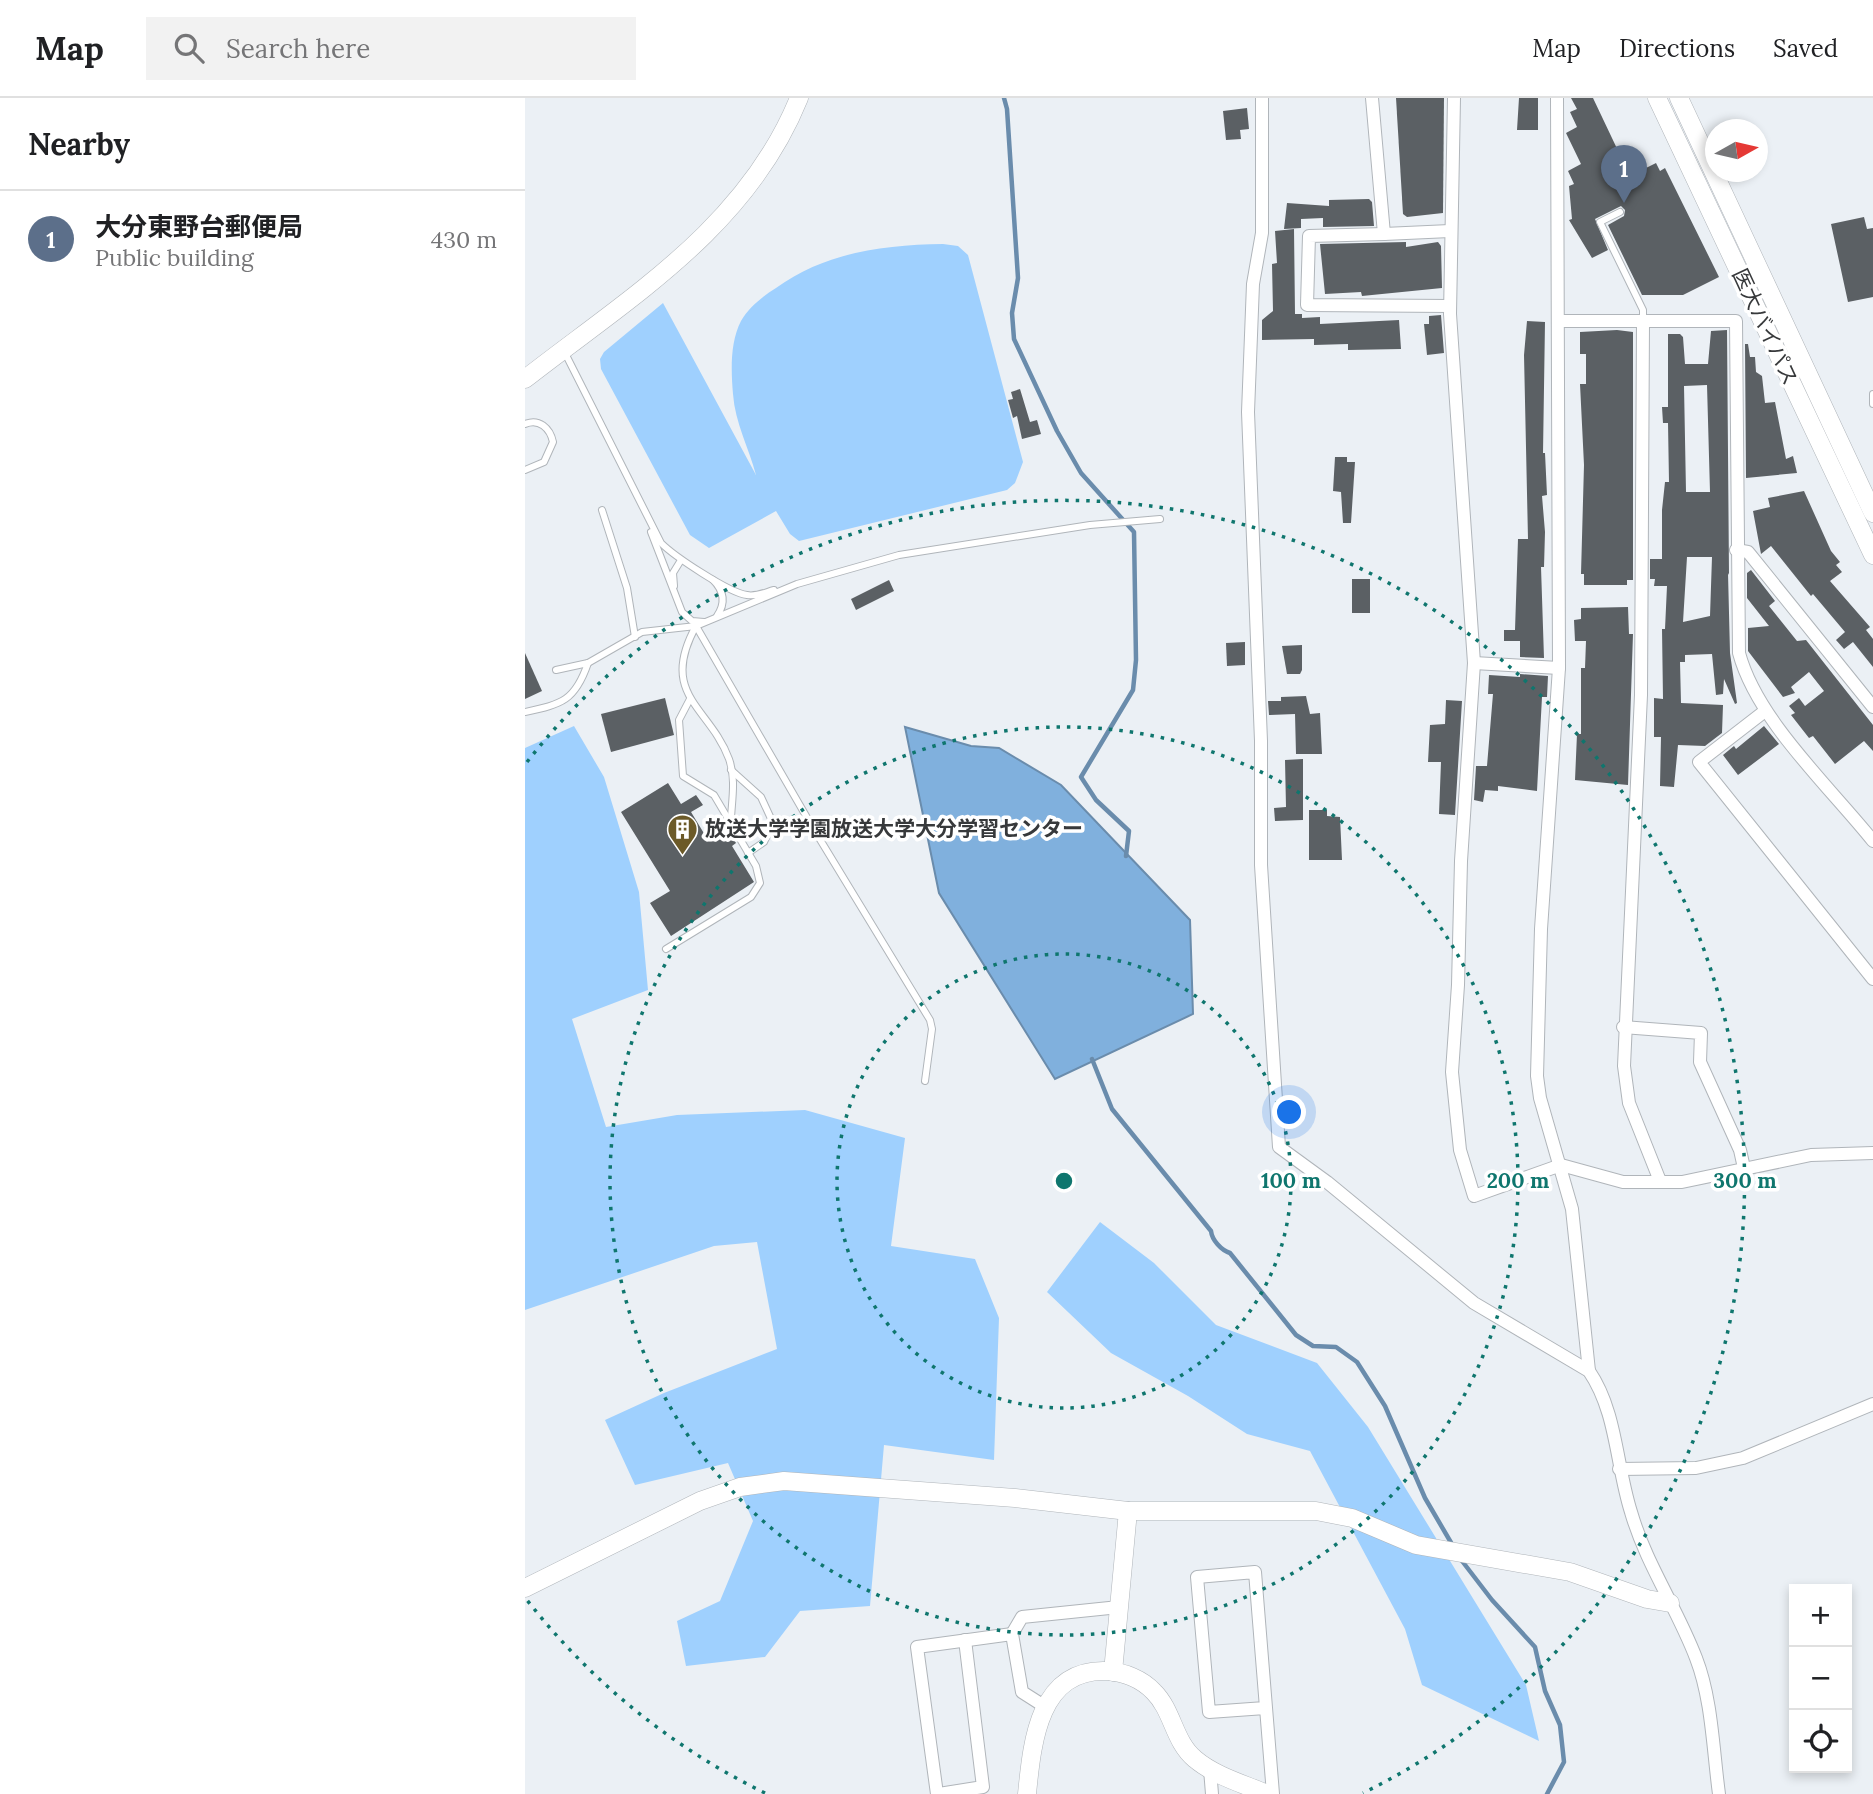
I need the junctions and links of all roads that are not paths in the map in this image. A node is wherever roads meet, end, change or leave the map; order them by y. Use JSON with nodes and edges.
{"nodes":[{"id":1,"x":799,"y":98,"type":"edge"},
{"id":2,"x":1262,"y":98,"type":"edge"},
{"id":3,"x":1372,"y":98,"type":"edge"},
{"id":4,"x":1454,"y":98,"type":"edge"},
{"id":5,"x":1557,"y":98,"type":"edge"},
{"id":6,"x":1657,"y":98,"type":"edge"},
{"id":7,"x":1679,"y":98,"type":"edge"},
{"id":8,"x":1620,"y":212,"type":"dead end"},
{"id":9,"x":1450,"y":231,"type":"junction"},
{"id":10,"x":1384,"y":234,"type":"junction"},
{"id":11,"x":1450,"y":306,"type":"junction"},
{"id":12,"x":1559,"y":321,"type":"junction"},
{"id":13,"x":1643,"y":322,"type":"junction"},
{"id":14,"x":563,"y":349,"type":"junction"},
{"id":15,"x":525,"y":379,"type":"edge"},
{"id":16,"x":1873,"y":394,"type":"edge"},
{"id":17,"x":1873,"y":404,"type":"edge"},
{"id":18,"x":525,"y":424,"type":"edge"},
{"id":19,"x":525,"y":470,"type":"edge"},
{"id":20,"x":602,"y":510,"type":"dead end"},
{"id":21,"x":642,"y":511,"type":"junction"},
{"id":22,"x":1873,"y":513,"type":"edge"},
{"id":23,"x":1160,"y":519,"type":"dead end"},
{"id":24,"x":1737,"y":550,"type":"junction"},
{"id":25,"x":1873,"y":555,"type":"edge"},
{"id":26,"x":681,"y":560,"type":"junction"},
{"id":27,"x":700,"y":570,"type":"junction"},
{"id":28,"x":797,"y":584,"type":"junction"},
{"id":29,"x":675,"y":595,"type":"junction"},
{"id":30,"x":711,"y":621,"type":"junction"},
{"id":31,"x":696,"y":626,"type":"junction"},
{"id":32,"x":635,"y":636,"type":"junction"},
{"id":33,"x":589,"y":663,"type":"junction"},
{"id":34,"x":1474,"y":663,"type":"junction"},
{"id":35,"x":1559,"y":668,"type":"junction"},
{"id":36,"x":556,"y":670,"type":"dead end"},
{"id":37,"x":690,"y":699,"type":"junction"},
{"id":38,"x":1873,"y":707,"type":"edge"},
{"id":39,"x":1765,"y":711,"type":"junction"},
{"id":40,"x":525,"y":712,"type":"edge"},
{"id":41,"x":731,"y":769,"type":"junction"},
{"id":42,"x":731,"y":822,"type":"junction"},
{"id":43,"x":1873,"y":841,"type":"edge"},
{"id":44,"x":748,"y":853,"type":"junction"},
{"id":45,"x":666,"y":949,"type":"dead end"},
{"id":46,"x":1873,"y":979,"type":"edge"},
{"id":47,"x":1623,"y":1027,"type":"junction"},
{"id":48,"x":925,"y":1081,"type":"dead end"},
{"id":49,"x":1873,"y":1153,"type":"edge"},
{"id":50,"x":1561,"y":1165,"type":"junction"},
{"id":51,"x":1744,"y":1168,"type":"junction"},
{"id":52,"x":1660,"y":1181,"type":"junction"},
{"id":53,"x":1589,"y":1371,"type":"junction"},
{"id":54,"x":1873,"y":1404,"type":"edge"},
{"id":55,"x":1619,"y":1469,"type":"junction"},
{"id":56,"x":1128,"y":1511,"type":"junction"},
{"id":57,"x":525,"y":1588,"type":"edge"},
{"id":58,"x":1670,"y":1603,"type":"junction"},
{"id":59,"x":1118,"y":1607,"type":"junction"},
{"id":60,"x":1012,"y":1634,"type":"junction"},
{"id":61,"x":965,"y":1640,"type":"junction"},
{"id":62,"x":1112,"y":1672,"type":"junction"},
{"id":63,"x":1044,"y":1706,"type":"junction"},
{"id":64,"x":1265,"y":1707,"type":"junction"},
{"id":65,"x":1210,"y":1769,"type":"junction"},
{"id":66,"x":938,"y":1794,"type":"edge"},
{"id":67,"x":1027,"y":1794,"type":"edge"},
{"id":68,"x":1212,"y":1794,"type":"edge"},
{"id":69,"x":1267,"y":1794,"type":"edge"},
{"id":70,"x":1273,"y":1794,"type":"edge"},
{"id":71,"x":1719,"y":1794,"type":"edge"}],
"edges":[{"from":1,"to":14,"type":"street"},
{"from":2,"to":53,"type":"street"},
{"from":3,"to":10,"type":"street"},
{"from":4,"to":9,"type":"street"},
{"from":5,"to":12,"type":"street"},
{"from":6,"to":25,"type":"street","name":"医大バイパス"},
{"from":7,"to":22,"type":"street","name":"医大バイパス"},
{"from":8,"to":13,"type":"lane"},
{"from":9,"to":10,"type":"street"},
{"from":9,"to":11,"type":"street"},
{"from":10,"to":11,"type":"street"},
{"from":11,"to":34,"type":"street"},
{"from":12,"to":13,"type":"street"},
{"from":12,"to":35,"type":"street"},
{"from":13,"to":24,"type":"street"},
{"from":13,"to":47,"type":"street"},
{"from":14,"to":15,"type":"street"},
{"from":14,"to":21,"type":"lane"},
{"from":16,"to":17,"type":"lane"},
{"from":18,"to":19,"type":"lane"},
{"from":20,"to":32,"type":"lane"},
{"from":21,"to":26,"type":"lane"},
{"from":21,"to":29,"type":"lane"},
{"from":23,"to":28,"type":"lane"},
{"from":24,"to":38,"type":"street"},
{"from":24,"to":39,"type":"street"},
{"from":26,"to":27,"type":"lane"},
{"from":26,"to":29,"type":"lane"},
{"from":27,"to":28,"type":"lane"},
{"from":27,"to":30,"type":"lane"},
{"from":28,"to":30,"type":"lane"},
{"from":29,"to":30,"type":"lane"},
{"from":30,"to":31,"type":"lane"},
{"from":31,"to":32,"type":"lane"},
{"from":31,"to":37,"type":"lane"},
{"from":31,"to":48,"type":"lane"},
{"from":32,"to":33,"type":"lane"},
{"from":33,"to":36,"type":"lane"},
{"from":33,"to":40,"type":"lane"},
{"from":34,"to":35,"type":"street"},
{"from":34,"to":50,"type":"street"},
{"from":35,"to":50,"type":"street"},
{"from":37,"to":41,"type":"lane"},
{"from":37,"to":42,"type":"lane"},
{"from":39,"to":43,"type":"street"},
{"from":39,"to":46,"type":"street"},
{"from":41,"to":42,"type":"lane"},
{"from":41,"to":44,"type":"lane"},
{"from":42,"to":44,"type":"lane"},
{"from":44,"to":45,"type":"lane"},
{"from":47,"to":51,"type":"street"},
{"from":47,"to":52,"type":"street"},
{"from":49,"to":51,"type":"street"},
{"from":50,"to":52,"type":"street"},
{"from":50,"to":53,"type":"street"},
{"from":51,"to":52,"type":"street"},
{"from":53,"to":55,"type":"street"},
{"from":54,"to":55,"type":"street"},
{"from":55,"to":58,"type":"street"},
{"from":56,"to":57,"type":"street"},
{"from":56,"to":58,"type":"street"},
{"from":56,"to":59,"type":"street"},
{"from":58,"to":71,"type":"street"},
{"from":59,"to":60,"type":"street"},
{"from":59,"to":62,"type":"street"},
{"from":60,"to":61,"type":"street"},
{"from":60,"to":63,"type":"street"},
{"from":61,"to":66,"type":"street"},
{"from":61,"to":66,"type":"street"},
{"from":62,"to":63,"type":"street"},
{"from":62,"to":65,"type":"street"},
{"from":63,"to":67,"type":"street"},
{"from":64,"to":64,"type":"street"},
{"from":64,"to":70,"type":"street"},
{"from":65,"to":68,"type":"street"},
{"from":65,"to":69,"type":"street"}]}
